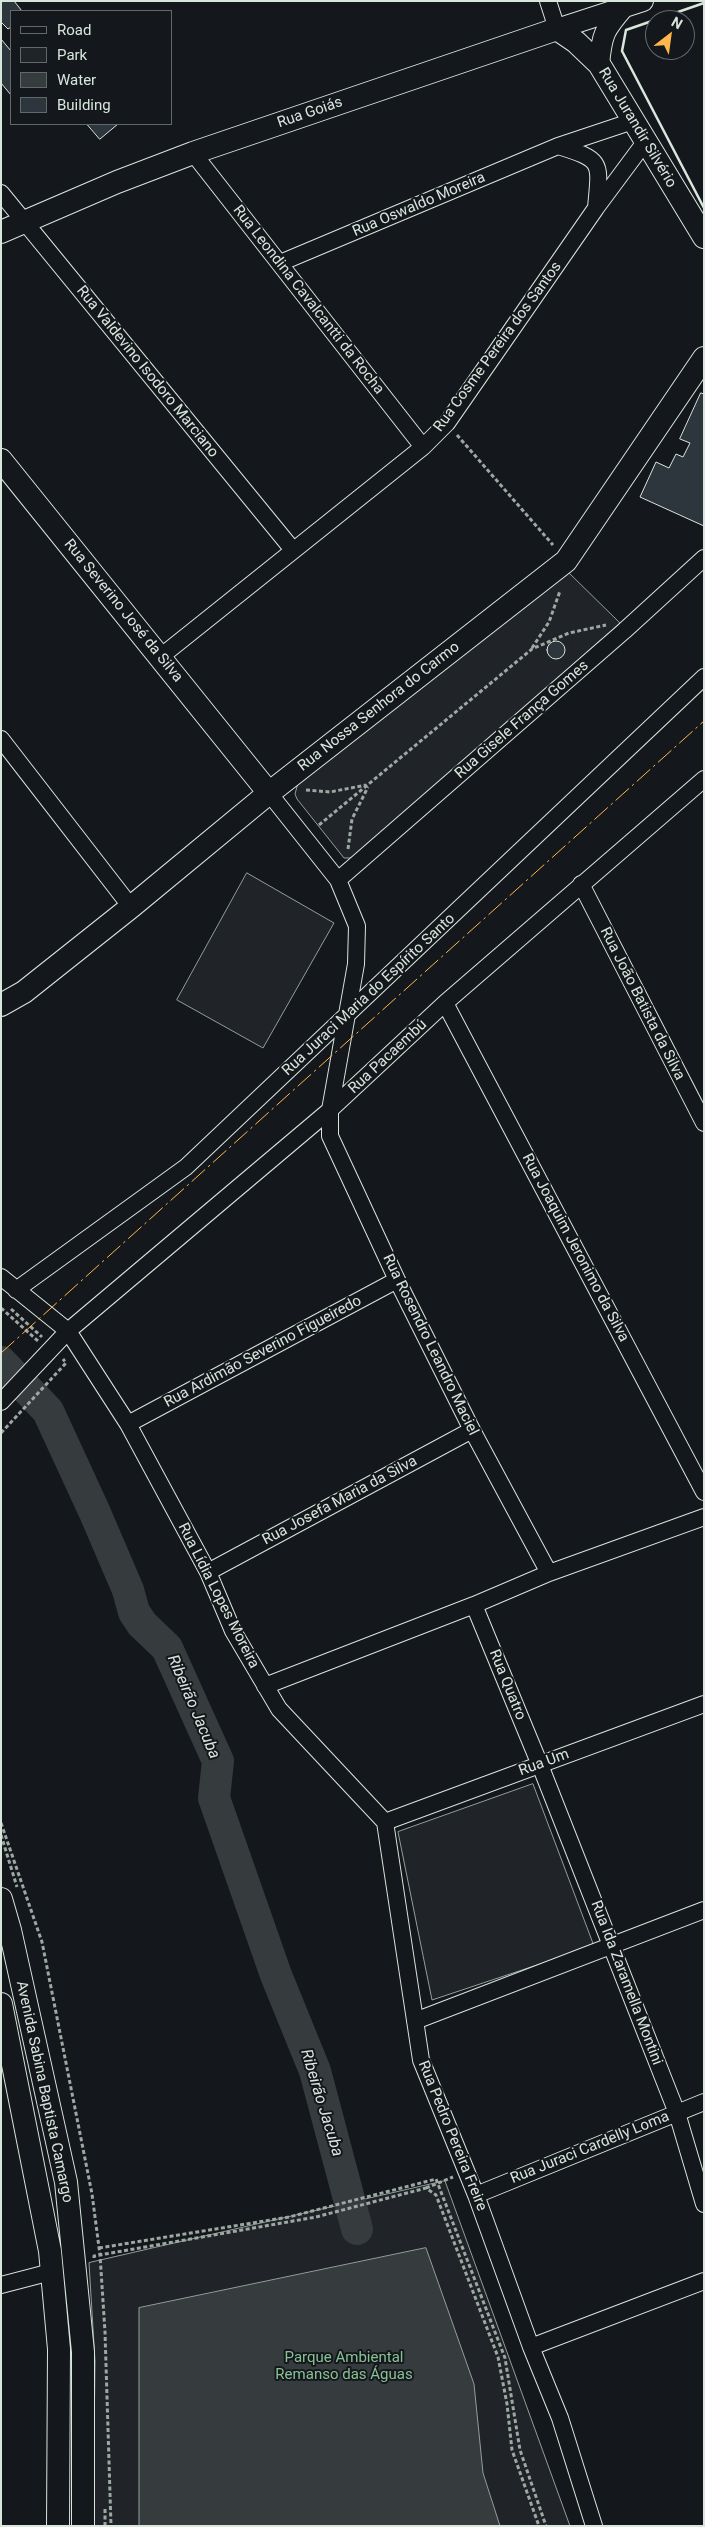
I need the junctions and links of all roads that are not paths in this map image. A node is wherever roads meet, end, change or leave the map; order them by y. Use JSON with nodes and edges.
{"nodes":[{"id":1,"x":548,"y":1,"type":"edge"},
{"id":2,"x":644,"y":1,"type":"edge"},
{"id":3,"x":624,"y":7,"type":"junction"},
{"id":4,"x":557,"y":30,"type":"junction"},
{"id":5,"x":599,"y":64,"type":"junction"},
{"id":6,"x":633,"y":121,"type":"junction"},
{"id":7,"x":645,"y":142,"type":"junction"},
{"id":8,"x":558,"y":146,"type":"junction"},
{"id":9,"x":193,"y":153,"type":"junction"},
{"id":10,"x":1,"y":193,"type":"edge"},
{"id":11,"x":596,"y":208,"type":"junction"},
{"id":12,"x":25,"y":222,"type":"junction"},
{"id":13,"x":1,"y":232,"type":"edge"},
{"id":14,"x":704,"y":237,"type":"edge"},
{"id":15,"x":280,"y":263,"type":"junction"},
{"id":16,"x":704,"y":358,"type":"edge"},
{"id":17,"x":423,"y":447,"type":"junction"},
{"id":18,"x":1,"y":460,"type":"edge"},
{"id":19,"x":292,"y":550,"type":"junction"},
{"id":20,"x":704,"y":558,"type":"edge"},
{"id":21,"x":159,"y":658,"type":"junction"},
{"id":22,"x":704,"y":677,"type":"edge"},
{"id":23,"x":1,"y":740,"type":"edge"},
{"id":24,"x":245,"y":762,"type":"junction"},
{"id":25,"x":704,"y":779,"type":"edge"},
{"id":26,"x":268,"y":793,"type":"junction"},
{"id":27,"x":239,"y":817,"type":"junction"},
{"id":28,"x":338,"y":880,"type":"junction"},
{"id":29,"x":581,"y":884,"type":"junction"},
{"id":30,"x":131,"y":907,"type":"junction"},
{"id":31,"x":445,"y":1004,"type":"junction"},
{"id":32,"x":1,"y":1005,"type":"edge"},
{"id":33,"x":346,"y":1016,"type":"junction"},
{"id":34,"x":330,"y":1110,"type":"junction"},
{"id":35,"x":704,"y":1123,"type":"edge"},
{"id":36,"x":1,"y":1277,"type":"edge"},
{"id":37,"x":397,"y":1280,"type":"junction"},
{"id":38,"x":16,"y":1290,"type":"junction"},
{"id":39,"x":68,"y":1330,"type":"junction"},
{"id":40,"x":5,"y":1398,"type":"edge"},
{"id":41,"x":128,"y":1424,"type":"junction"},
{"id":42,"x":472,"y":1430,"type":"junction"},
{"id":43,"x":704,"y":1492,"type":"edge"},
{"id":44,"x":704,"y":1517,"type":"edge"},
{"id":45,"x":208,"y":1572,"type":"junction"},
{"id":46,"x":549,"y":1573,"type":"junction"},
{"id":47,"x":474,"y":1604,"type":"junction"},
{"id":48,"x":265,"y":1686,"type":"junction"},
{"id":49,"x":704,"y":1704,"type":"edge"},
{"id":50,"x":540,"y":1765,"type":"junction"},
{"id":51,"x":385,"y":1822,"type":"junction"},
{"id":52,"x":1,"y":1899,"type":"edge"},
{"id":53,"x":704,"y":1910,"type":"edge"},
{"id":54,"x":611,"y":1944,"type":"junction"},
{"id":55,"x":1,"y":2004,"type":"edge"},
{"id":56,"x":415,"y":2021,"type":"junction"},
{"id":57,"x":704,"y":2102,"type":"edge"},
{"id":58,"x":677,"y":2113,"type":"junction"},
{"id":59,"x":476,"y":2195,"type":"junction"},
{"id":60,"x":704,"y":2204,"type":"edge"},
{"id":61,"x":51,"y":2272,"type":"junction"},
{"id":62,"x":704,"y":2281,"type":"edge"},
{"id":63,"x":1,"y":2285,"type":"edge"},
{"id":64,"x":531,"y":2348,"type":"junction"},
{"id":65,"x":58,"y":2526,"type":"edge"},
{"id":66,"x":83,"y":2526,"type":"edge"},
{"id":67,"x":594,"y":2526,"type":"edge"}],
"edges":[{"from":1,"to":4,"type":"street"},
{"from":2,"to":3,"type":"street","name":"Rua Goiás"},
{"from":3,"to":4,"type":"street","name":"Rua Goiás"},
{"from":3,"to":5,"type":"street"},
{"from":4,"to":5,"type":"main road","name":"Rua Jurandir Silvério"},
{"from":4,"to":9,"type":"main road","name":"Rua Goiás"},
{"from":5,"to":6,"type":"main road","name":"Rua Jurandir Silvério"},
{"from":6,"to":7,"type":"main road","name":"Rua Jurandir Silvério"},
{"from":6,"to":8,"type":"street","name":"Rua Oswaldo Moreira"},
{"from":7,"to":11,"type":"street","name":"Rua Cosme Pereira dos Santos"},
{"from":7,"to":14,"type":"main road","name":"Rua Jurandir Silvério"},
{"from":8,"to":11,"type":"street"},
{"from":8,"to":15,"type":"street","name":"Rua Oswaldo Moreira"},
{"from":9,"to":12,"type":"main road","name":"Rua Goiás"},
{"from":9,"to":15,"type":"street","name":"Rua Leondina Cavalcantti da Rocha"},
{"from":10,"to":12,"type":"street","name":"Rua Valdevino Isodoro Marciano"},
{"from":11,"to":17,"type":"street","name":"Rua Cosme Pereira dos Santos"},
{"from":12,"to":13,"type":"main road","name":"Rua Goiás"},
{"from":12,"to":19,"type":"street","name":"Rua Valdevino Isodoro Marciano"},
{"from":15,"to":17,"type":"street","name":"Rua Leondina Cavalcantti da Rocha"},
{"from":16,"to":26,"type":"main road","name":"Rua Nossa Senhora do Carmo"},
{"from":17,"to":19,"type":"street","name":"Rua Cosme Pereira dos Santos"},
{"from":18,"to":21,"type":"main road","name":"Rua Severino José da Silva"},
{"from":19,"to":21,"type":"street","name":"Rua Cosme Pereira dos Santos"},
{"from":20,"to":28,"type":"street","name":"Rua Gisele França Gomes"},
{"from":21,"to":24,"type":"main road","name":"Rua Severino José da Silva"},
{"from":22,"to":33,"type":"street","name":"Rua Juraci Maria do Espírito Santo"},
{"from":23,"to":30,"type":"street"},
{"from":24,"to":26,"type":"main road","name":"Rua Severino José da Silva"},
{"from":24,"to":27,"type":"main road"},
{"from":25,"to":29,"type":"street","name":"Rua Pacaembú"},
{"from":26,"to":27,"type":"main road","name":"Rua Nossa Senhora do Carmo"},
{"from":26,"to":28,"type":"street","name":"Rua Severino José da Silva"},
{"from":27,"to":30,"type":"main road","name":"Rua Nossa Senhora do Carmo"},
{"from":28,"to":33,"type":"street","name":"Rua Severino José da Silva"},
{"from":29,"to":31,"type":"street","name":"Rua Pacaembú"},
{"from":29,"to":35,"type":"street","name":"Rua João Batista da Silva"},
{"from":30,"to":32,"type":"main road","name":"Rua Nossa Senhora do Carmo"},
{"from":31,"to":34,"type":"street","name":"Rua Pacaembú"},
{"from":31,"to":43,"type":"street","name":"Rua Joaquim Jeronimo da Silva"},
{"from":33,"to":34,"type":"street","name":"Rua Severino José da Silva"},
{"from":33,"to":38,"type":"street","name":"Rua Juraci Maria do Espírito Santo"},
{"from":34,"to":37,"type":"street","name":"Rua Rosendro Leandro Maciel"},
{"from":34,"to":39,"type":"street","name":"Rua Pacaembú"},
{"from":36,"to":38,"type":"street","name":"Rua Lídia Lopes Moreira"},
{"from":37,"to":41,"type":"street","name":"Rua Ardimão Severino Figueiredo"},
{"from":37,"to":42,"type":"street","name":"Rua Rosendro Leandro Maciel"},
{"from":38,"to":39,"type":"street","name":"Rua Lídia Lopes Moreira"},
{"from":39,"to":40,"type":"street","name":"Rua Pacaembú"},
{"from":39,"to":41,"type":"street","name":"Rua Lídia Lopes Moreira"},
{"from":41,"to":45,"type":"street","name":"Rua Lídia Lopes Moreira"},
{"from":42,"to":45,"type":"street","name":"Rua Josefa Maria da Silva"},
{"from":42,"to":46,"type":"street","name":"Rua Rosendro Leandro Maciel"},
{"from":44,"to":46,"type":"street","name":"Rua Lídia Lopes Moreira"},
{"from":45,"to":48,"type":"street","name":"Rua Lídia Lopes Moreira"},
{"from":46,"to":47,"type":"street","name":"Rua Lídia Lopes Moreira"},
{"from":47,"to":48,"type":"street","name":"Rua Lídia Lopes Moreira"},
{"from":47,"to":50,"type":"street","name":"Rua Quatro"},
{"from":48,"to":51,"type":"street"},
{"from":49,"to":50,"type":"street","name":"Rua Um"},
{"from":50,"to":51,"type":"street","name":"Rua Um"},
{"from":50,"to":54,"type":"street","name":"Rua Ida Zaramella Montini"},
{"from":51,"to":56,"type":"street","name":"Rua Pedro Pereira Freire"},
{"from":52,"to":66,"type":"main road","name":"Avenida Sabina Baptista Camargo"},
{"from":53,"to":54,"type":"street"},
{"from":54,"to":56,"type":"street"},
{"from":54,"to":58,"type":"street","name":"Rua Ida Zaramella Montini"},
{"from":55,"to":61,"type":"main road","name":"Avenida Sabina Baptista Camargo"},
{"from":56,"to":59,"type":"street","name":"Rua Pedro Pereira Freire"},
{"from":57,"to":58,"type":"street","name":"Rua Juraci Cardelly Loma"},
{"from":58,"to":59,"type":"street","name":"Rua Juraci Cardelly Loma"},
{"from":58,"to":60,"type":"street","name":"Rua Ida Zaramella Montini"},
{"from":59,"to":64,"type":"street","name":"Rua Pedro Pereira Freire"},
{"from":61,"to":63,"type":"street"},
{"from":61,"to":65,"type":"main road","name":"Avenida Sabina Baptista Camargo"},
{"from":62,"to":64,"type":"street"},
{"from":64,"to":67,"type":"street","name":"Rua Pedro Pereira Freire"}]}
